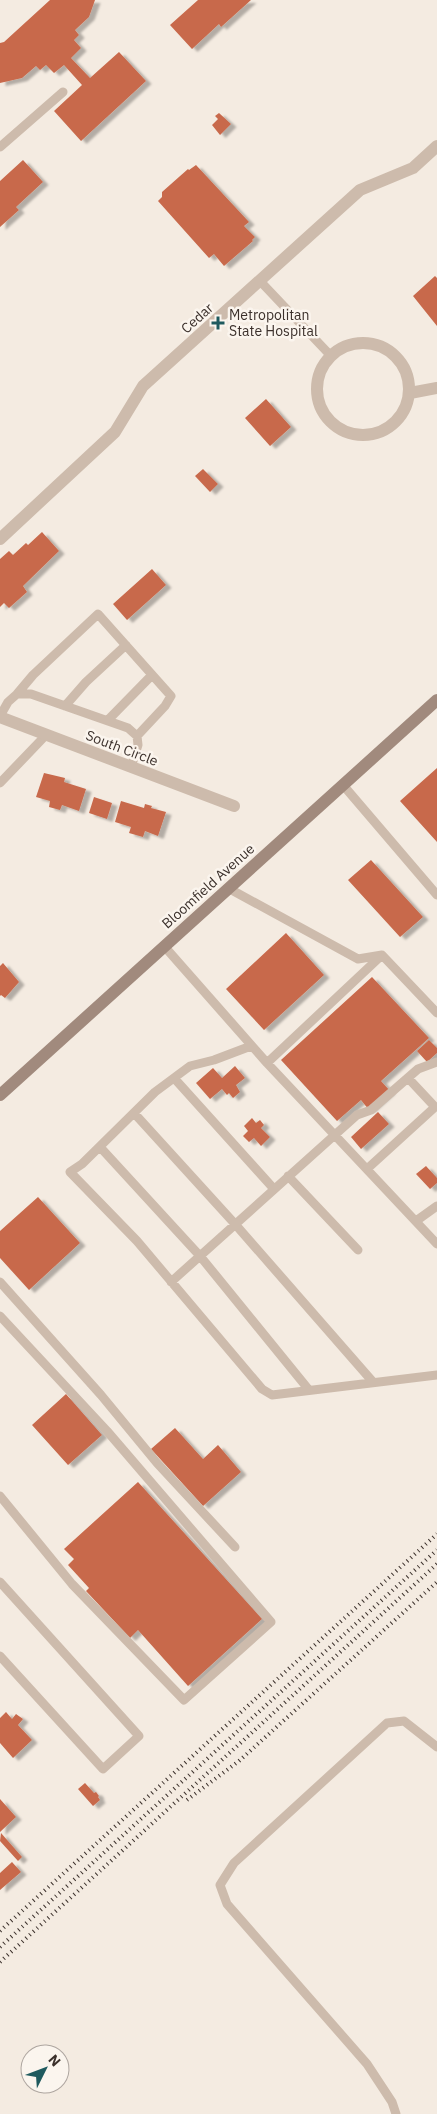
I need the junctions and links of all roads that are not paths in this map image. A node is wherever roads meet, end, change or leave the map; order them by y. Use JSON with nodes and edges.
{"nodes":[{"id":1,"x":63,"y":92,"type":"dead end"},
{"id":2,"x":437,"y":146,"type":"edge"},
{"id":3,"x":0,"y":147,"type":"edge"},
{"id":4,"x":260,"y":281,"type":"junction"},
{"id":5,"x":331,"y":356,"type":"junction"},
{"id":6,"x":437,"y":388,"type":"edge"},
{"id":7,"x":410,"y":393,"type":"junction"},
{"id":8,"x":0,"y":539,"type":"edge"},
{"id":9,"x":126,"y":645,"type":"junction"},
{"id":10,"x":152,"y":674,"type":"junction"},
{"id":11,"x":17,"y":694,"type":"junction"},
{"id":12,"x":437,"y":700,"type":"edge"},
{"id":13,"x":65,"y":706,"type":"junction"},
{"id":14,"x":0,"y":717,"type":"edge"},
{"id":15,"x":108,"y":720,"type":"junction"},
{"id":16,"x":46,"y":735,"type":"junction"},
{"id":17,"x":137,"y":736,"type":"junction"},
{"id":18,"x":131,"y":767,"type":"junction"},
{"id":19,"x":0,"y":783,"type":"edge"},
{"id":20,"x":343,"y":785,"type":"junction"},
{"id":21,"x":234,"y":806,"type":"dead end"},
{"id":22,"x":228,"y":888,"type":"junction"},
{"id":23,"x":437,"y":894,"type":"edge"},
{"id":24,"x":164,"y":946,"type":"junction"},
{"id":25,"x":382,"y":955,"type":"junction"},
{"id":26,"x":437,"y":1013,"type":"edge"},
{"id":27,"x":251,"y":1046,"type":"junction"},
{"id":28,"x":267,"y":1062,"type":"junction"},
{"id":29,"x":437,"y":1062,"type":"edge"},
{"id":30,"x":174,"y":1078,"type":"junction"},
{"id":31,"x":408,"y":1078,"type":"junction"},
{"id":32,"x":0,"y":1095,"type":"edge"},
{"id":33,"x":436,"y":1108,"type":"edge"},
{"id":34,"x":134,"y":1113,"type":"junction"},
{"id":35,"x":334,"y":1134,"type":"junction"},
{"id":36,"x":100,"y":1147,"type":"junction"},
{"id":37,"x":367,"y":1169,"type":"junction"},
{"id":38,"x":288,"y":1176,"type":"junction"},
{"id":39,"x":274,"y":1189,"type":"junction"},
{"id":40,"x":437,"y":1206,"type":"edge"},
{"id":41,"x":416,"y":1221,"type":"junction"},
{"id":42,"x":235,"y":1224,"type":"junction"},
{"id":43,"x":437,"y":1244,"type":"edge"},
{"id":44,"x":358,"y":1250,"type":"dead end"},
{"id":45,"x":200,"y":1256,"type":"junction"},
{"id":46,"x":0,"y":1282,"type":"edge"},
{"id":47,"x":171,"y":1282,"type":"junction"},
{"id":48,"x":0,"y":1316,"type":"edge"},
{"id":49,"x":437,"y":1375,"type":"edge"},
{"id":50,"x":373,"y":1382,"type":"junction"},
{"id":51,"x":309,"y":1390,"type":"junction"},
{"id":52,"x":0,"y":1496,"type":"edge"},
{"id":53,"x":235,"y":1547,"type":"dead end"},
{"id":54,"x":0,"y":1582,"type":"edge"},
{"id":55,"x":0,"y":1656,"type":"edge"},
{"id":56,"x":437,"y":1747,"type":"edge"},
{"id":57,"x":396,"y":2114,"type":"edge"}],
"edges":[{"from":1,"to":3,"type":"lane"},
{"from":2,"to":4,"type":"street","name":"Cedar"},
{"from":4,"to":5,"type":"lane"},
{"from":4,"to":8,"type":"street","name":"Cedar"},
{"from":5,"to":7,"type":"street"},
{"from":5,"to":7,"type":"street"},
{"from":6,"to":7,"type":"street"},
{"from":9,"to":10,"type":"lane"},
{"from":9,"to":11,"type":"lane"},
{"from":9,"to":13,"type":"lane"},
{"from":10,"to":15,"type":"lane"},
{"from":10,"to":17,"type":"lane"},
{"from":11,"to":13,"type":"lane"},
{"from":11,"to":14,"type":"lane"},
{"from":12,"to":20,"type":"main road","name":"Bloomfield Avenue"},
{"from":13,"to":15,"type":"lane"},
{"from":14,"to":16,"type":"street","name":"South Circle"},
{"from":15,"to":17,"type":"lane"},
{"from":16,"to":18,"type":"street","name":"South Circle"},
{"from":16,"to":19,"type":"lane"},
{"from":17,"to":18,"type":"lane"},
{"from":18,"to":21,"type":"street","name":"South Circle"},
{"from":20,"to":22,"type":"main road","name":"Bloomfield Avenue"},
{"from":20,"to":23,"type":"lane"},
{"from":22,"to":24,"type":"main road","name":"Bloomfield Avenue"},
{"from":22,"to":25,"type":"lane"},
{"from":24,"to":27,"type":"lane"},
{"from":24,"to":32,"type":"main road","name":"Bloomfield Avenue"},
{"from":25,"to":26,"type":"lane"},
{"from":25,"to":28,"type":"lane"},
{"from":27,"to":28,"type":"lane"},
{"from":27,"to":30,"type":"lane"},
{"from":28,"to":35,"type":"lane"},
{"from":29,"to":31,"type":"lane"},
{"from":30,"to":34,"type":"lane"},
{"from":30,"to":39,"type":"lane"},
{"from":31,"to":33,"type":"lane"},
{"from":31,"to":35,"type":"lane"},
{"from":33,"to":37,"type":"lane"},
{"from":34,"to":36,"type":"lane"},
{"from":34,"to":42,"type":"lane"},
{"from":35,"to":37,"type":"lane"},
{"from":35,"to":38,"type":"lane"},
{"from":36,"to":45,"type":"lane"},
{"from":36,"to":47,"type":"lane"},
{"from":37,"to":41,"type":"lane"},
{"from":38,"to":39,"type":"lane"},
{"from":38,"to":44,"type":"lane"},
{"from":39,"to":42,"type":"lane"},
{"from":40,"to":41,"type":"lane"},
{"from":41,"to":43,"type":"lane"},
{"from":42,"to":45,"type":"lane"},
{"from":42,"to":50,"type":"lane"},
{"from":45,"to":47,"type":"lane"},
{"from":45,"to":51,"type":"lane"},
{"from":46,"to":53,"type":"lane"},
{"from":47,"to":51,"type":"lane"},
{"from":48,"to":52,"type":"lane"},
{"from":49,"to":50,"type":"lane"},
{"from":50,"to":51,"type":"lane"},
{"from":54,"to":55,"type":"lane"},
{"from":56,"to":57,"type":"lane"}]}
